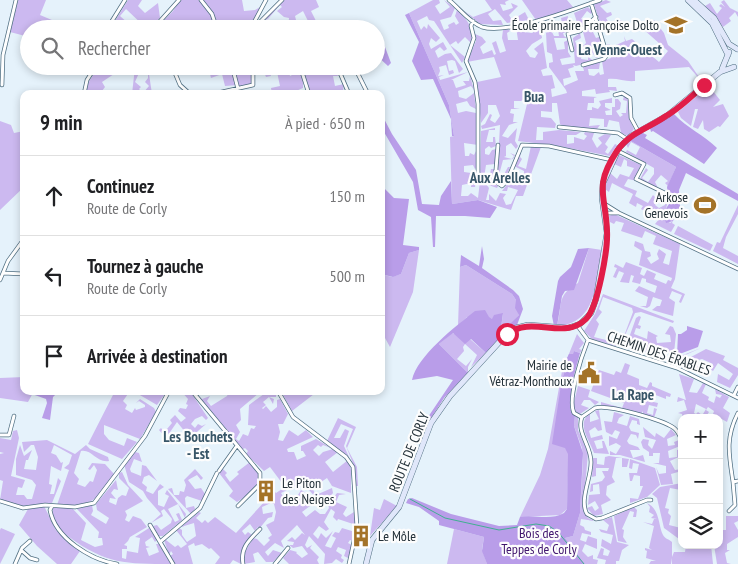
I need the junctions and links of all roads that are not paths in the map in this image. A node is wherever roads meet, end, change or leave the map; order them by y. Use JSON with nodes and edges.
{"nodes":[{"id":1,"x":16,"y":0,"type":"edge"},
{"id":2,"x":125,"y":0,"type":"edge"},
{"id":3,"x":179,"y":0,"type":"edge"},
{"id":4,"x":201,"y":0,"type":"edge"},
{"id":5,"x":266,"y":0,"type":"edge"},
{"id":6,"x":282,"y":0,"type":"edge"},
{"id":7,"x":449,"y":0,"type":"edge"},
{"id":8,"x":600,"y":0,"type":"edge"},
{"id":9,"x":688,"y":0,"type":"edge"},
{"id":10,"x":694,"y":0,"type":"edge"},
{"id":11,"x":590,"y":4,"type":"junction"},
{"id":12,"x":596,"y":17,"type":"junction"},
{"id":13,"x":113,"y":20,"type":"edge"},
{"id":14,"x":161,"y":20,"type":"edge"},
{"id":15,"x":214,"y":20,"type":"edge"},
{"id":16,"x":256,"y":20,"type":"edge"},
{"id":17,"x":261,"y":20,"type":"edge"},
{"id":18,"x":473,"y":21,"type":"junction"},
{"id":19,"x":737,"y":49,"type":"edge"},
{"id":20,"x":572,"y":50,"type":"dead end"},
{"id":21,"x":3,"y":55,"type":"junction"},
{"id":22,"x":728,"y":57,"type":"junction"},
{"id":23,"x":0,"y":60,"type":"edge"},
{"id":24,"x":583,"y":66,"type":"dead end"},
{"id":25,"x":736,"y":67,"type":"edge"},
{"id":26,"x":720,"y":72,"type":"junction"},
{"id":27,"x":90,"y":75,"type":"edge"},
{"id":28,"x":176,"y":75,"type":"edge"},
{"id":29,"x":234,"y":75,"type":"edge"},
{"id":30,"x":254,"y":75,"type":"edge"},
{"id":31,"x":303,"y":75,"type":"edge"},
{"id":32,"x":341,"y":75,"type":"edge"},
{"id":33,"x":358,"y":75,"type":"edge"},
{"id":34,"x":2,"y":85,"type":"dead end"},
{"id":35,"x":238,"y":89,"type":"junction"},
{"id":36,"x":85,"y":90,"type":"edge"},
{"id":37,"x":186,"y":90,"type":"edge"},
{"id":38,"x":233,"y":90,"type":"edge"},
{"id":39,"x":308,"y":90,"type":"edge"},
{"id":40,"x":347,"y":90,"type":"edge"},
{"id":41,"x":366,"y":90,"type":"edge"},
{"id":42,"x":615,"y":95,"type":"dead end"},
{"id":43,"x":559,"y":127,"type":"dead end"},
{"id":44,"x":638,"y":132,"type":"junction"},
{"id":45,"x":627,"y":139,"type":"junction"},
{"id":46,"x":498,"y":145,"type":"dead end"},
{"id":47,"x":618,"y":150,"type":"junction"},
{"id":48,"x":612,"y":160,"type":"junction"},
{"id":49,"x":478,"y":181,"type":"dead end"},
{"id":50,"x":667,"y":194,"type":"dead end"},
{"id":51,"x":602,"y":202,"type":"junction"},
{"id":52,"x":605,"y":213,"type":"junction"},
{"id":53,"x":621,"y":214,"type":"junction"},
{"id":54,"x":20,"y":244,"type":"edge"},
{"id":55,"x":738,"y":269,"type":"edge"},
{"id":56,"x":2,"y":273,"type":"junction"},
{"id":57,"x":20,"y":274,"type":"edge"},
{"id":58,"x":0,"y":280,"type":"edge"},
{"id":59,"x":577,"y":325,"type":"junction"},
{"id":60,"x":588,"y":340,"type":"junction"},
{"id":61,"x":738,"y":387,"type":"edge"},
{"id":62,"x":167,"y":395,"type":"edge"},
{"id":63,"x":195,"y":395,"type":"edge"},
{"id":64,"x":280,"y":395,"type":"edge"},
{"id":65,"x":734,"y":395,"type":"junction"},
{"id":66,"x":738,"y":398,"type":"edge"},
{"id":67,"x":738,"y":413,"type":"edge"},
{"id":68,"x":14,"y":416,"type":"dead end"},
{"id":69,"x":582,"y":417,"type":"junction"},
{"id":70,"x":678,"y":433,"type":"edge"},
{"id":71,"x":0,"y":435,"type":"edge"},
{"id":72,"x":236,"y":447,"type":"junction"},
{"id":73,"x":738,"y":481,"type":"edge"},
{"id":74,"x":733,"y":482,"type":"junction"},
{"id":75,"x":652,"y":500,"type":"dead end"},
{"id":76,"x":0,"y":501,"type":"edge"},
{"id":77,"x":52,"y":506,"type":"junction"},
{"id":78,"x":238,"y":506,"type":"dead end"},
{"id":79,"x":729,"y":511,"type":"dead end"},
{"id":80,"x":150,"y":525,"type":"dead end"},
{"id":81,"x":260,"y":529,"type":"dead end"},
{"id":82,"x":30,"y":541,"type":"dead end"},
{"id":83,"x":160,"y":542,"type":"junction"},
{"id":84,"x":288,"y":548,"type":"dead end"},
{"id":85,"x":21,"y":550,"type":"junction"},
{"id":86,"x":37,"y":560,"type":"dead end"},
{"id":87,"x":15,"y":564,"type":"edge"},
{"id":88,"x":117,"y":564,"type":"edge"},
{"id":89,"x":173,"y":564,"type":"edge"},
{"id":90,"x":243,"y":564,"type":"edge"},
{"id":91,"x":275,"y":564,"type":"edge"},
{"id":92,"x":349,"y":564,"type":"edge"},
{"id":93,"x":366,"y":564,"type":"edge"}],
"edges":[{"from":1,"to":21,"type":"street"},
{"from":2,"to":13,"type":"street"},
{"from":3,"to":14,"type":"street"},
{"from":4,"to":15,"type":"street"},
{"from":5,"to":16,"type":"street"},
{"from":6,"to":17,"type":"street"},
{"from":7,"to":18,"type":"street"},
{"from":8,"to":11,"type":"street"},
{"from":9,"to":22,"type":"street"},
{"from":10,"to":19,"type":"street"},
{"from":11,"to":12,"type":"street"},
{"from":11,"to":18,"type":"street"},
{"from":12,"to":20,"type":"street"},
{"from":12,"to":24,"type":"street"},
{"from":18,"to":49,"type":"street"},
{"from":19,"to":22,"type":"street"},
{"from":21,"to":23,"type":"street"},
{"from":21,"to":34,"type":"street"},
{"from":22,"to":25,"type":"street"},
{"from":22,"to":26,"type":"street"},
{"from":25,"to":26,"type":"street"},
{"from":26,"to":44,"type":"street"},
{"from":27,"to":36,"type":"street"},
{"from":28,"to":37,"type":"street"},
{"from":29,"to":35,"type":"street"},
{"from":30,"to":35,"type":"street"},
{"from":31,"to":39,"type":"street"},
{"from":32,"to":40,"type":"street"},
{"from":33,"to":41,"type":"street"},
{"from":35,"to":38,"type":"street"},
{"from":42,"to":44,"type":"street"},
{"from":43,"to":45,"type":"street"},
{"from":44,"to":45,"type":"street"},
{"from":45,"to":47,"type":"street"},
{"from":46,"to":48,"type":"street"},
{"from":47,"to":48,"type":"street"},
{"from":47,"to":50,"type":"street"},
{"from":48,"to":51,"type":"street"},
{"from":51,"to":52,"type":"street"},
{"from":51,"to":53,"type":"street"},
{"from":52,"to":53,"type":"street"},
{"from":52,"to":59,"type":"street"},
{"from":53,"to":55,"type":"street"},
{"from":54,"to":56,"type":"street"},
{"from":56,"to":57,"type":"street"},
{"from":56,"to":58,"type":"street"},
{"from":59,"to":60,"type":"street","name":"CHEMIN DES ÉRABLES"},
{"from":59,"to":93,"type":"street","name":"ROUTE DE CORLY"},
{"from":60,"to":65,"type":"street","name":"CHEMIN DES ÉRABLES"},
{"from":60,"to":69,"type":"street"},
{"from":61,"to":65,"type":"street"},
{"from":62,"to":77,"type":"street"},
{"from":63,"to":72,"type":"street"},
{"from":64,"to":92,"type":"street"},
{"from":65,"to":66,"type":"street","name":"CHEMIN DES ÉRABLES"},
{"from":67,"to":74,"type":"street"},
{"from":68,"to":71,"type":"street"},
{"from":69,"to":70,"type":"street"},
{"from":69,"to":75,"type":"street"},
{"from":72,"to":78,"type":"street"},
{"from":72,"to":83,"type":"street"},
{"from":73,"to":74,"type":"street"},
{"from":74,"to":79,"type":"street"},
{"from":76,"to":77,"type":"street"},
{"from":77,"to":88,"type":"street"},
{"from":80,"to":83,"type":"street"},
{"from":81,"to":90,"type":"street"},
{"from":82,"to":85,"type":"street"},
{"from":83,"to":89,"type":"street"},
{"from":84,"to":91,"type":"street"},
{"from":85,"to":86,"type":"street"},
{"from":85,"to":87,"type":"street"}]}
